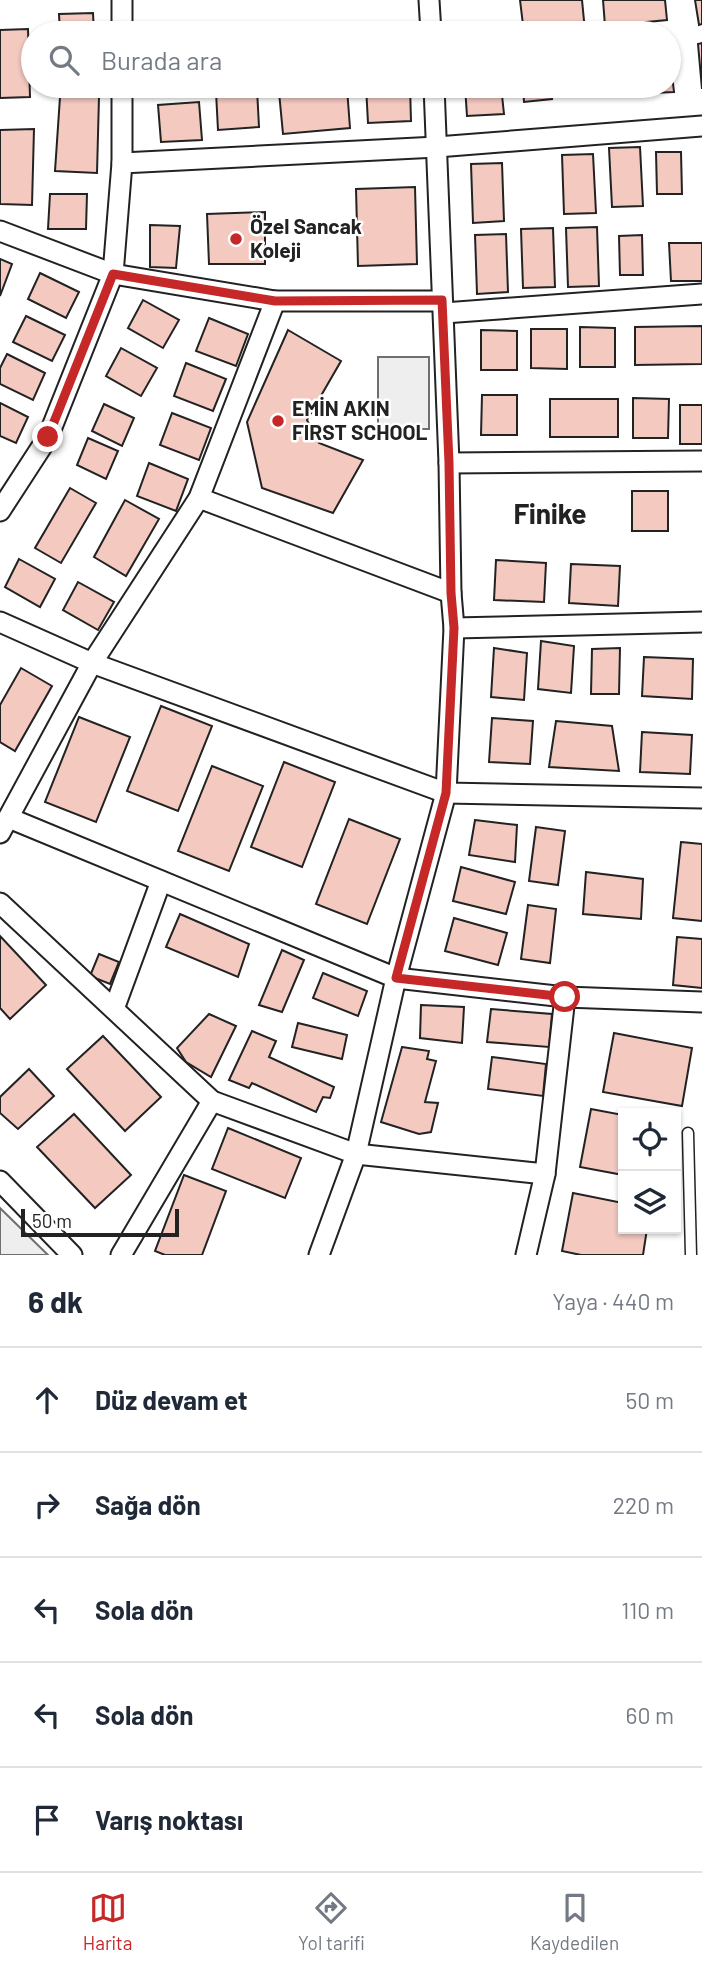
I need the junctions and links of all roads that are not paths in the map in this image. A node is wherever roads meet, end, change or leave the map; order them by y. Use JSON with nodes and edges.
{"nodes":[{"id":1,"x":429,"y":0,"type":"edge"},
{"id":2,"x":127,"y":1,"type":"edge"},
{"id":3,"x":124,"y":21,"type":"edge"},
{"id":4,"x":430,"y":21,"type":"edge"},
{"id":5,"x":122,"y":98,"type":"edge"},
{"id":6,"x":435,"y":98,"type":"edge"},
{"id":7,"x":702,"y":127,"type":"edge"},
{"id":8,"x":438,"y":147,"type":"junction"},
{"id":9,"x":122,"y":163,"type":"junction"},
{"id":10,"x":0,"y":232,"type":"edge"},
{"id":11,"x":113,"y":274,"type":"junction"},
{"id":12,"x":702,"y":294,"type":"edge"},
{"id":13,"x":275,"y":301,"type":"junction"},
{"id":14,"x":443,"y":307,"type":"junction"},
{"id":15,"x":702,"y":461,"type":"edge"},
{"id":16,"x":449,"y":463,"type":"junction"},
{"id":17,"x":199,"y":498,"type":"junction"},
{"id":18,"x":0,"y":511,"type":"edge"},
{"id":19,"x":451,"y":593,"type":"junction"},
{"id":20,"x":0,"y":622,"type":"edge"},
{"id":21,"x":702,"y":622,"type":"edge"},
{"id":22,"x":454,"y":628,"type":"junction"},
{"id":23,"x":92,"y":663,"type":"junction"},
{"id":24,"x":446,"y":793,"type":"junction"},
{"id":25,"x":702,"y":798,"type":"edge"},
{"id":26,"x":4,"y":826,"type":"edge"},
{"id":27,"x":160,"y":881,"type":"junction"},
{"id":28,"x":0,"y":902,"type":"edge"},
{"id":29,"x":396,"y":978,"type":"junction"},
{"id":30,"x":565,"y":997,"type":"junction"},
{"id":31,"x":702,"y":1002,"type":"edge"},
{"id":32,"x":114,"y":1009,"type":"junction"},
{"id":33,"x":212,"y":1101,"type":"junction"},
{"id":34,"x":688,"y":1133,"type":"dead end"},
{"id":35,"x":356,"y":1154,"type":"junction"},
{"id":36,"x":545,"y":1174,"type":"junction"},
{"id":37,"x":0,"y":1181,"type":"edge"},
{"id":38,"x":72,"y":1255,"type":"edge"},
{"id":39,"x":121,"y":1255,"type":"edge"},
{"id":40,"x":319,"y":1255,"type":"edge"},
{"id":41,"x":526,"y":1255,"type":"edge"},
{"id":42,"x":691,"y":1255,"type":"edge"}],
"edges":[{"from":1,"to":4,"type":"street"},
{"from":2,"to":3,"type":"street"},
{"from":5,"to":9,"type":"street"},
{"from":6,"to":8,"type":"street"},
{"from":7,"to":8,"type":"street"},
{"from":8,"to":9,"type":"street"},
{"from":8,"to":14,"type":"street"},
{"from":9,"to":11,"type":"street"},
{"from":10,"to":11,"type":"street"},
{"from":11,"to":13,"type":"street"},
{"from":11,"to":18,"type":"street"},
{"from":12,"to":14,"type":"street"},
{"from":13,"to":14,"type":"street"},
{"from":13,"to":17,"type":"street"},
{"from":14,"to":16,"type":"street"},
{"from":15,"to":16,"type":"street"},
{"from":16,"to":19,"type":"street"},
{"from":17,"to":19,"type":"street"},
{"from":17,"to":23,"type":"street"},
{"from":19,"to":22,"type":"street"},
{"from":20,"to":23,"type":"street"},
{"from":21,"to":22,"type":"street"},
{"from":22,"to":24,"type":"street"},
{"from":23,"to":24,"type":"street"},
{"from":23,"to":26,"type":"street"},
{"from":24,"to":25,"type":"street"},
{"from":24,"to":29,"type":"street"},
{"from":26,"to":27,"type":"street"},
{"from":27,"to":29,"type":"street"},
{"from":27,"to":32,"type":"street"},
{"from":28,"to":32,"type":"street"},
{"from":29,"to":30,"type":"street"},
{"from":29,"to":35,"type":"street"},
{"from":30,"to":31,"type":"street"},
{"from":30,"to":36,"type":"street"},
{"from":32,"to":33,"type":"street"},
{"from":33,"to":35,"type":"street"},
{"from":33,"to":39,"type":"street"},
{"from":34,"to":42,"type":"lane"},
{"from":35,"to":36,"type":"street"},
{"from":35,"to":40,"type":"street"},
{"from":36,"to":41,"type":"street"},
{"from":37,"to":38,"type":"street"}]}
